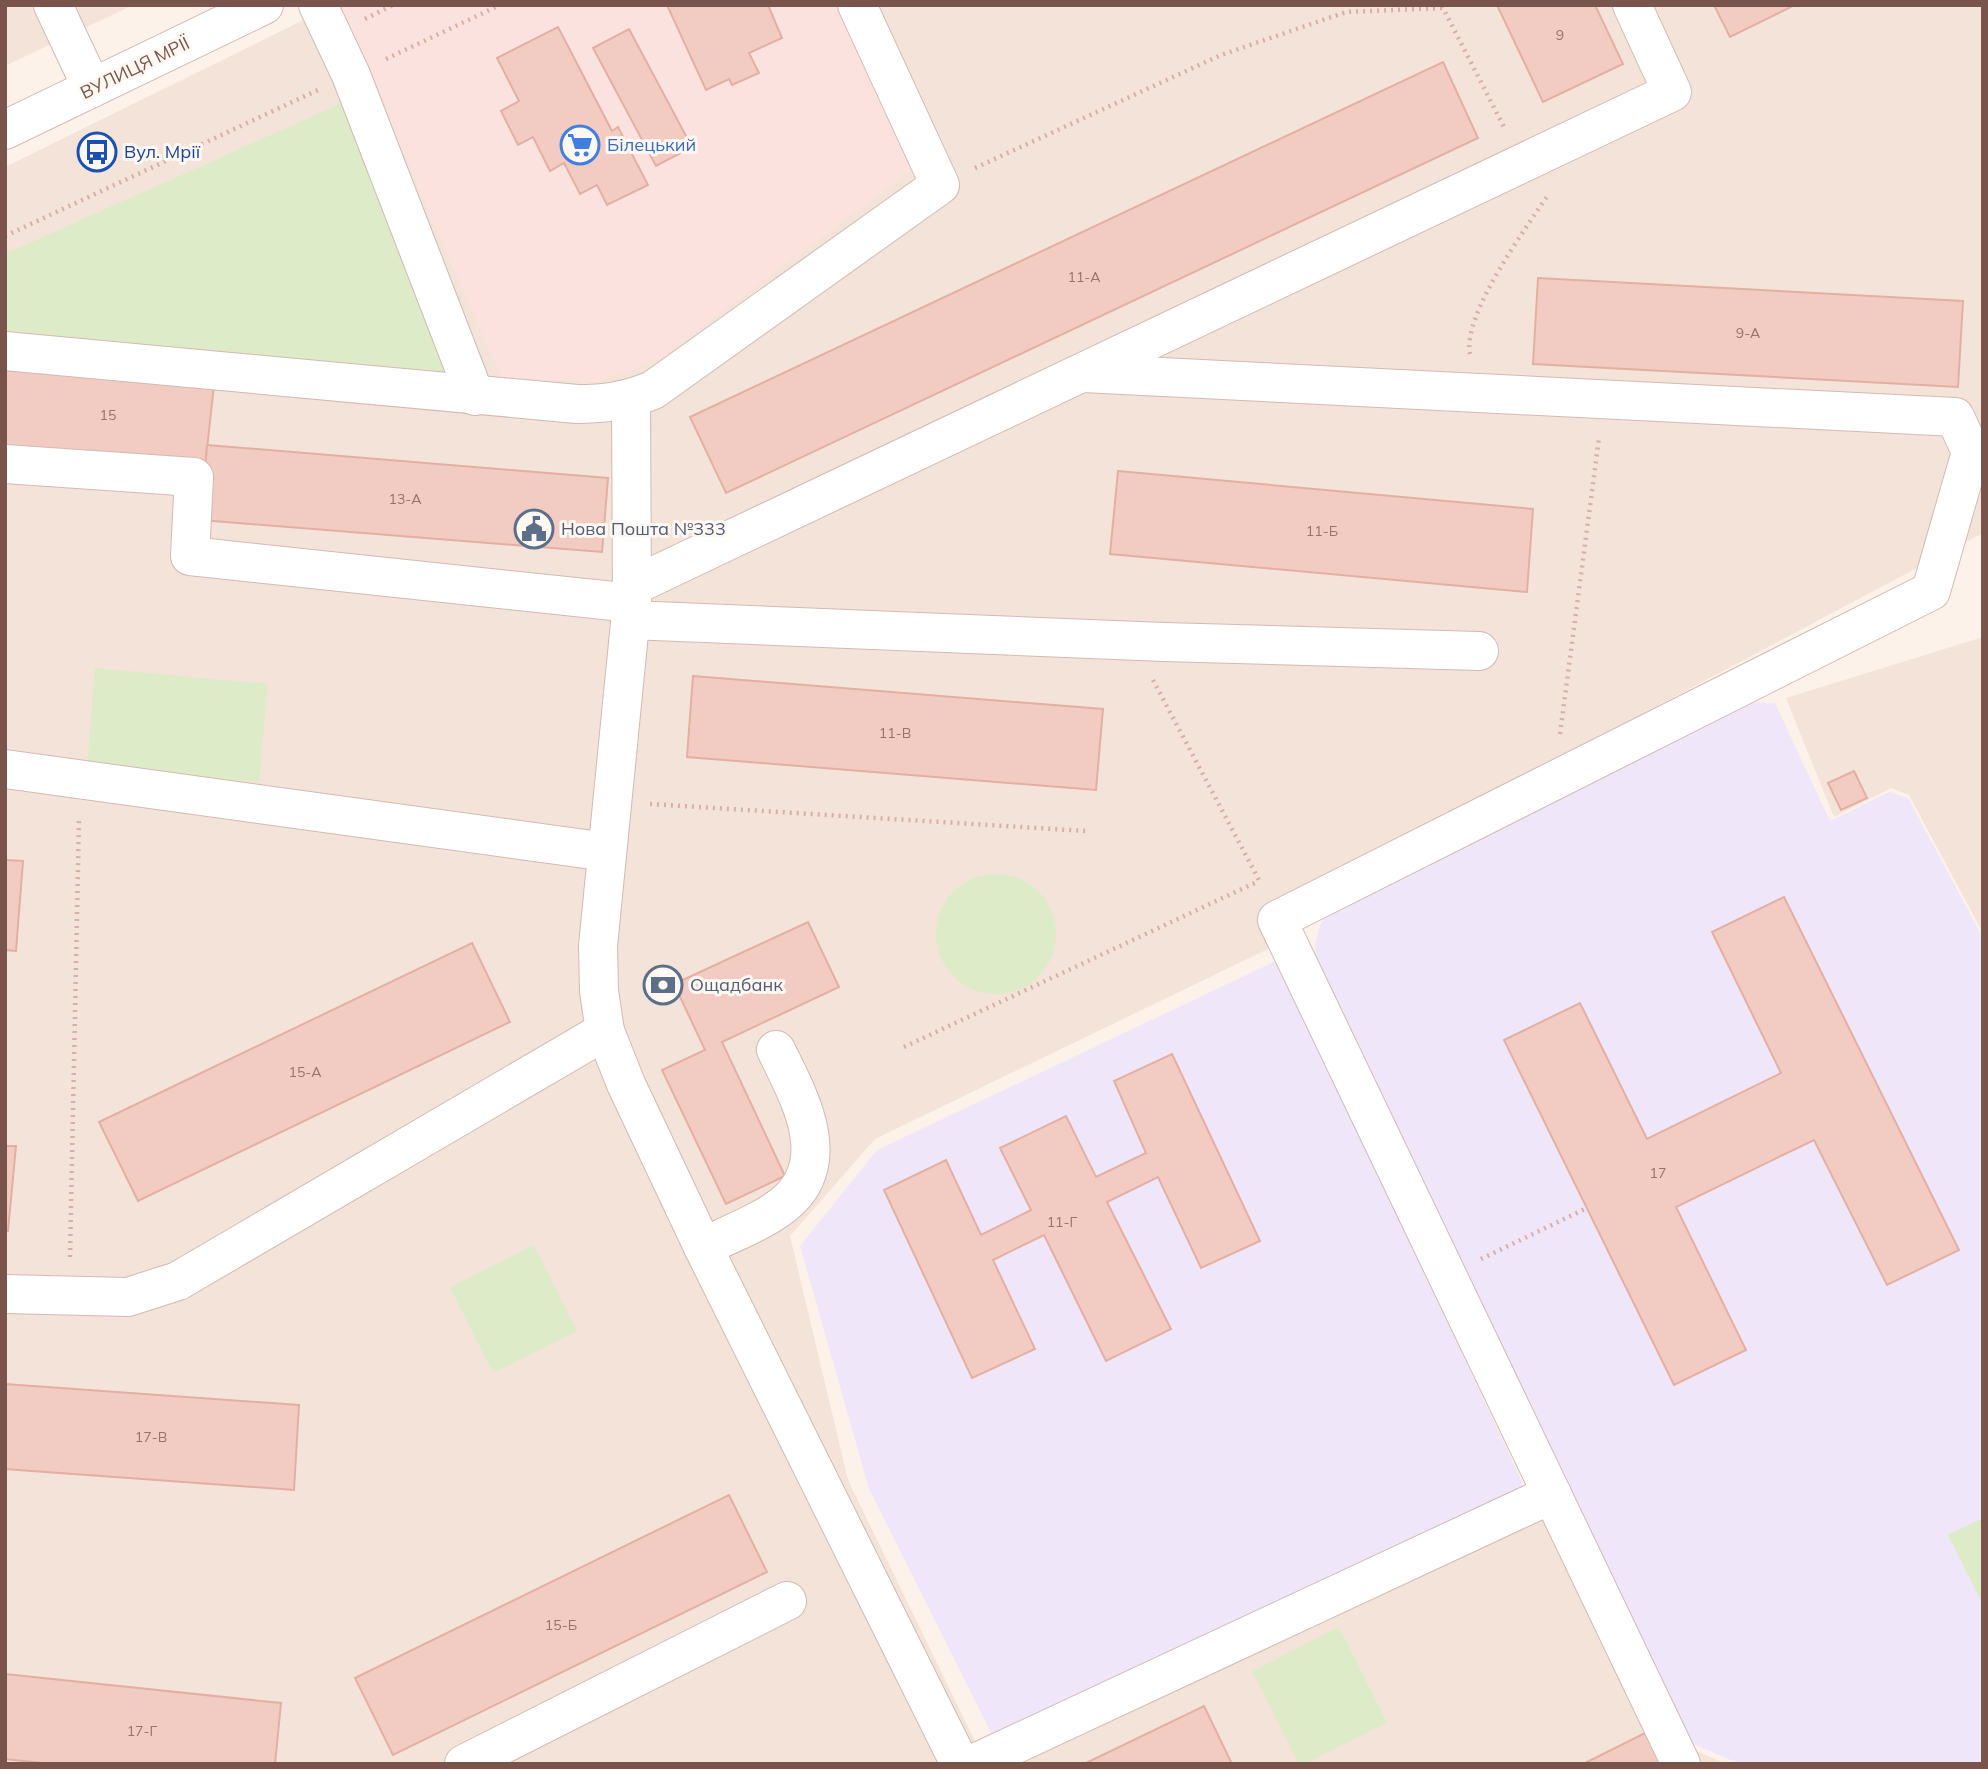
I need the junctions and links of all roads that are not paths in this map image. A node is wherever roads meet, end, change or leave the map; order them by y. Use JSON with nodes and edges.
{"nodes":[{"id":1,"x":53,"y":5,"type":"edge"},
{"id":2,"x":264,"y":5,"type":"edge"},
{"id":3,"x":318,"y":5,"type":"edge"},
{"id":4,"x":856,"y":5,"type":"edge"},
{"id":5,"x":1632,"y":5,"type":"edge"},
{"id":6,"x":92,"y":88,"type":"junction"},
{"id":7,"x":5,"y":130,"type":"edge"},
{"id":8,"x":5,"y":351,"type":"edge"},
{"id":9,"x":1083,"y":373,"type":"junction"},
{"id":10,"x":475,"y":396,"type":"junction"},
{"id":11,"x":631,"y":399,"type":"junction"},
{"id":12,"x":5,"y":464,"type":"edge"},
{"id":13,"x":632,"y":603,"type":"junction"},
{"id":14,"x":1479,"y":651,"type":"dead end"},
{"id":15,"x":5,"y":769,"type":"edge"},
{"id":16,"x":607,"y":852,"type":"junction"},
{"id":17,"x":605,"y":1031,"type":"junction"},
{"id":18,"x":776,"y":1050,"type":"dead end"},
{"id":19,"x":703,"y":1247,"type":"junction"},
{"id":20,"x":5,"y":1294,"type":"edge"},
{"id":21,"x":1552,"y":1494,"type":"junction"},
{"id":22,"x":787,"y":1601,"type":"dead end"},
{"id":23,"x":464,"y":1764,"type":"edge"},
{"id":24,"x":960,"y":1764,"type":"edge"},
{"id":25,"x":973,"y":1764,"type":"edge"},
{"id":26,"x":1682,"y":1764,"type":"edge"}],
"edges":[{"from":1,"to":6,"type":"street"},
{"from":2,"to":6,"type":"street","name":"ВУЛИЦЯ МРІЇ"},
{"from":3,"to":10,"type":"street"},
{"from":4,"to":11,"type":"street"},
{"from":5,"to":9,"type":"street"},
{"from":6,"to":7,"type":"street","name":"ВУЛИЦЯ МРІЇ"},
{"from":8,"to":10,"type":"street"},
{"from":9,"to":13,"type":"street"},
{"from":9,"to":21,"type":"street"},
{"from":10,"to":11,"type":"street"},
{"from":11,"to":13,"type":"street"},
{"from":12,"to":13,"type":"street"},
{"from":13,"to":14,"type":"street"},
{"from":13,"to":16,"type":"street"},
{"from":15,"to":16,"type":"street"},
{"from":16,"to":17,"type":"street"},
{"from":17,"to":19,"type":"street"},
{"from":17,"to":20,"type":"street"},
{"from":18,"to":19,"type":"street"},
{"from":19,"to":24,"type":"street"},
{"from":21,"to":25,"type":"street"},
{"from":21,"to":26,"type":"street"},
{"from":22,"to":23,"type":"street"}]}
